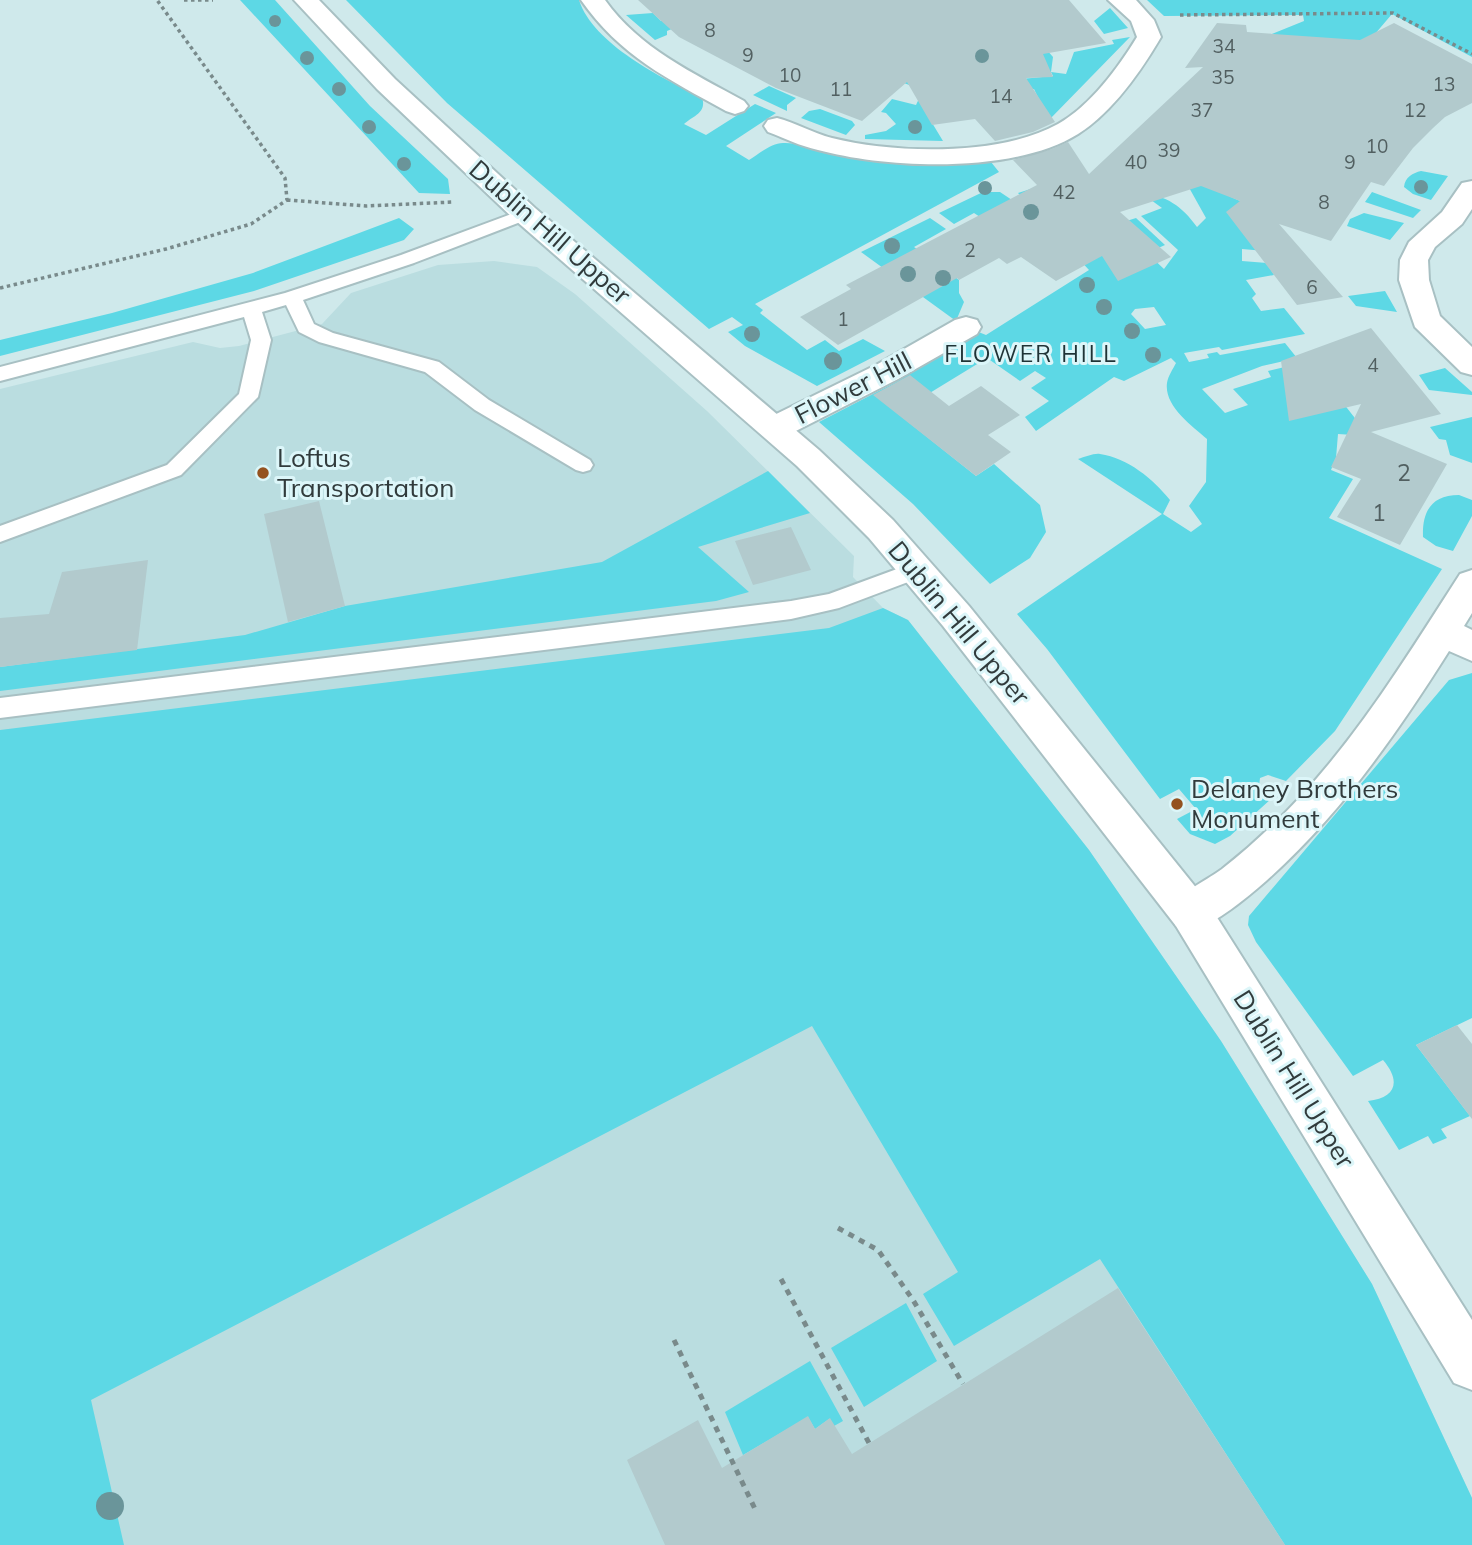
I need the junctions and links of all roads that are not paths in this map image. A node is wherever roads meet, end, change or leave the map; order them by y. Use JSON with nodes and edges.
{"nodes":[{"id":1,"x":306,"y":0,"type":"edge"},
{"id":2,"x":593,"y":0,"type":"edge"},
{"id":3,"x":1120,"y":0,"type":"edge"},
{"id":4,"x":735,"y":106,"type":"dead end"},
{"id":5,"x":777,"y":126,"type":"dead end"},
{"id":6,"x":1472,"y":189,"type":"edge"},
{"id":7,"x":525,"y":214,"type":"junction"},
{"id":8,"x":292,"y":296,"type":"junction"},
{"id":9,"x":251,"y":308,"type":"junction"},
{"id":10,"x":966,"y":327,"type":"dead end"},
{"id":11,"x":1472,"y":365,"type":"edge"},
{"id":12,"x":0,"y":374,"type":"edge"},
{"id":13,"x":775,"y":428,"type":"junction"},
{"id":14,"x":583,"y":465,"type":"dead end"},
{"id":15,"x":0,"y":534,"type":"edge"},
{"id":16,"x":916,"y":570,"type":"junction"},
{"id":17,"x":1472,"y":583,"type":"edge"},
{"id":18,"x":1457,"y":639,"type":"edge"},
{"id":19,"x":0,"y":708,"type":"edge"},
{"id":20,"x":1191,"y":913,"type":"junction"},
{"id":21,"x":1472,"y":1365,"type":"edge"}],
"edges":[{"from":1,"to":7,"type":"street","name":"Dublin Hill Upper"},
{"from":2,"to":4,"type":"street"},
{"from":3,"to":5,"type":"street"},
{"from":6,"to":11,"type":"street"},
{"from":7,"to":8,"type":"lane"},
{"from":7,"to":13,"type":"street","name":"Dublin Hill Upper"},
{"from":8,"to":9,"type":"lane"},
{"from":8,"to":14,"type":"lane"},
{"from":9,"to":12,"type":"lane"},
{"from":9,"to":15,"type":"lane"},
{"from":10,"to":13,"type":"street","name":"Flower Hill"},
{"from":13,"to":16,"type":"street","name":"Dublin Hill Upper"},
{"from":16,"to":19,"type":"lane"},
{"from":16,"to":20,"type":"street","name":"Dublin Hill Upper"},
{"from":17,"to":18,"type":"street"},
{"from":18,"to":20,"type":"street"},
{"from":20,"to":21,"type":"street","name":"Dublin Hill Upper"}]}
